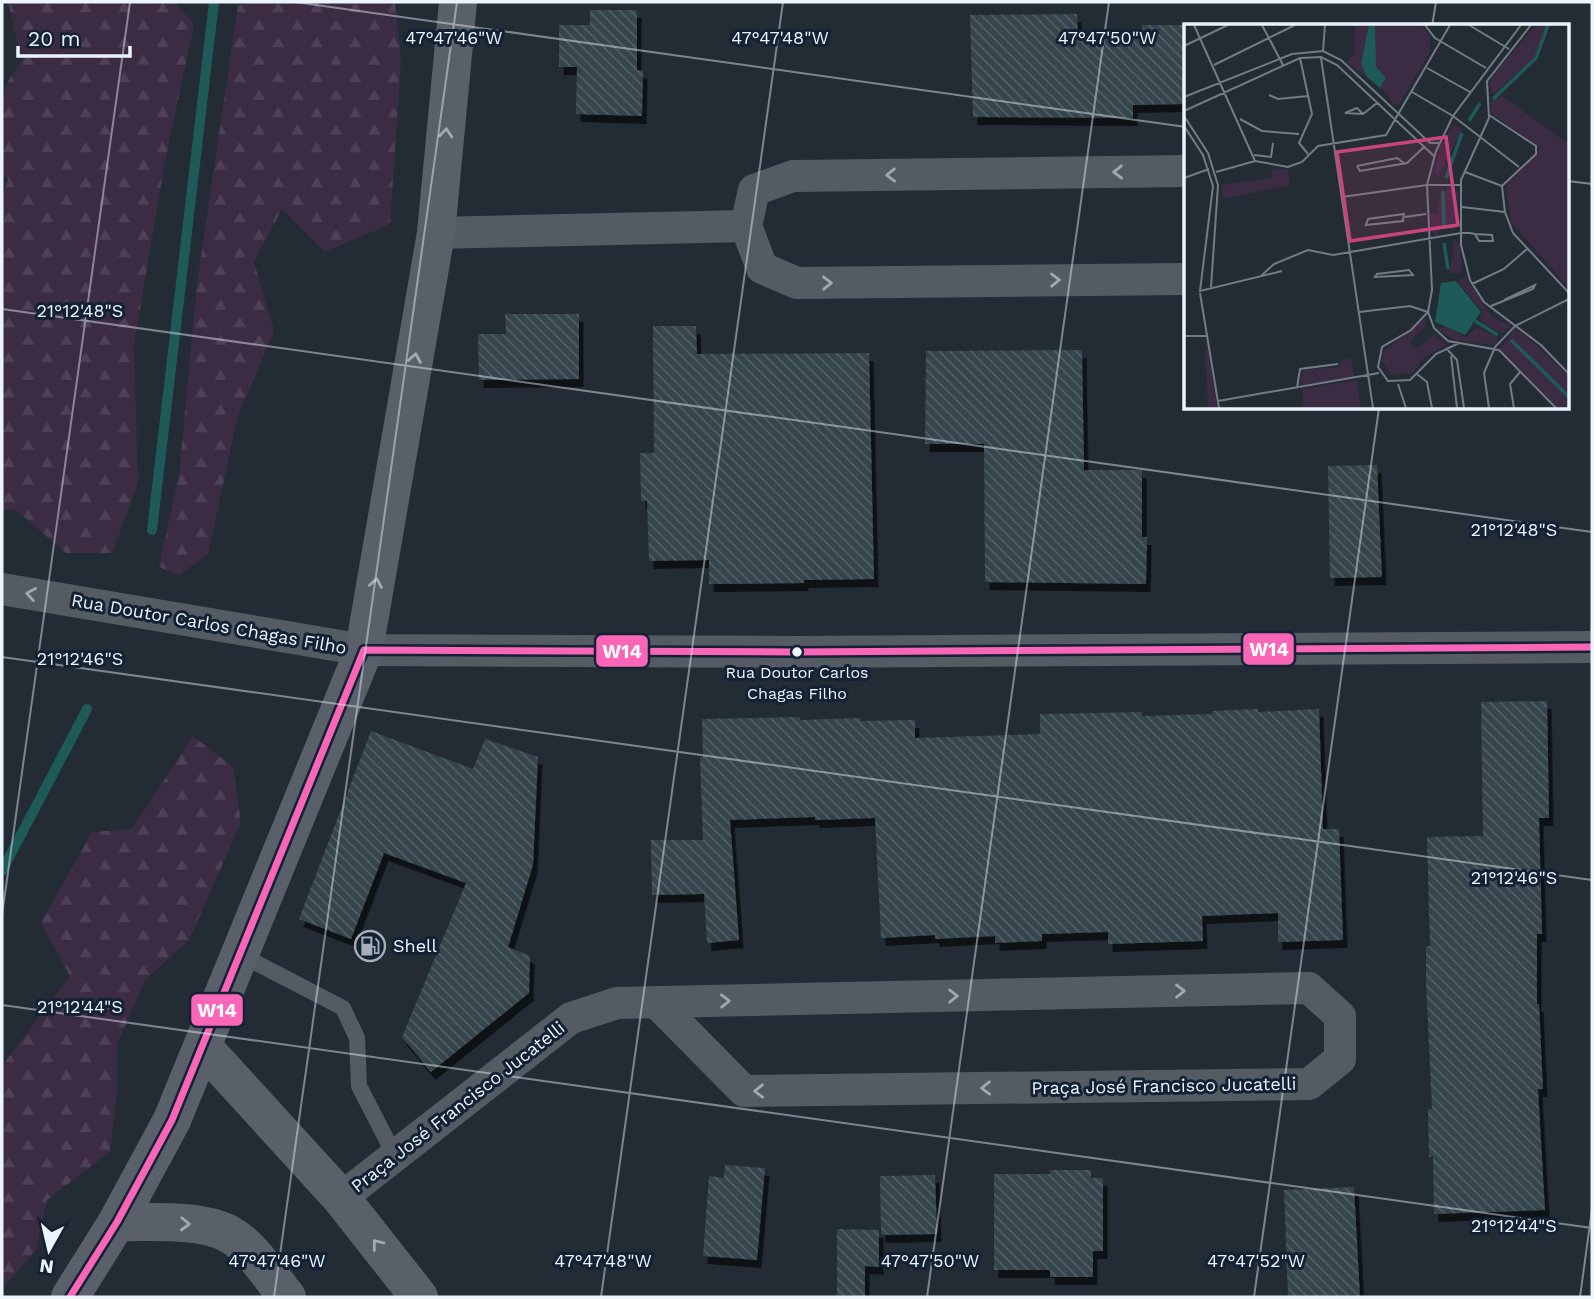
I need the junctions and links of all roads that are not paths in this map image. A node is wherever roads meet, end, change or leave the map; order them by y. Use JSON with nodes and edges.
{"nodes":[{"id":1,"x":458,"y":2,"type":"edge"},
{"id":2,"x":1184,"y":172,"type":"edge"},
{"id":3,"x":746,"y":226,"type":"junction"},
{"id":4,"x":436,"y":233,"type":"junction"},
{"id":5,"x":1184,"y":279,"type":"edge"},
{"id":6,"x":2,"y":589,"type":"edge"},
{"id":7,"x":1592,"y":647,"type":"edge"},
{"id":8,"x":364,"y":650,"type":"junction"},
{"id":9,"x":242,"y":954,"type":"junction"},
{"id":10,"x":657,"y":1003,"type":"junction"},
{"id":11,"x":204,"y":1048,"type":"junction"},
{"id":12,"x":395,"y":1156,"type":"junction"},
{"id":13,"x":341,"y":1198,"type":"junction"},
{"id":14,"x":117,"y":1222,"type":"junction"},
{"id":15,"x":70,"y":1297,"type":"edge"},
{"id":16,"x":287,"y":1297,"type":"edge"},
{"id":17,"x":419,"y":1297,"type":"edge"}],
"edges":[{"from":4,"to":1,"type":"main road","one_way":true},
{"from":2,"to":3,"type":"street","one_way":true},
{"from":3,"to":4,"type":"street"},
{"from":3,"to":5,"type":"street","one_way":true},
{"from":8,"to":4,"type":"main road","one_way":true},
{"from":8,"to":6,"type":"street","name":"Rua Doutor Carlos Chagas Filho","one_way":true},
{"from":7,"to":8,"type":"street","name":"Rua Doutor Carlos Chagas Filho"},
{"from":8,"to":9,"type":"main road"},
{"from":9,"to":11,"type":"main road"},
{"from":9,"to":12,"type":"lane"},
{"from":10,"to":10,"type":"street","name":"Praça José Francisco Jucatelli","one_way":true},
{"from":10,"to":12,"type":"street","name":"Praça José Francisco Jucatelli"},
{"from":11,"to":13,"type":"main road"},
{"from":11,"to":14,"type":"main road"},
{"from":12,"to":13,"type":"street","name":"Praça José Francisco Jucatelli"},
{"from":17,"to":13,"type":"main road","one_way":true},
{"from":14,"to":15,"type":"main road"},
{"from":14,"to":16,"type":"main road","one_way":true}]}
